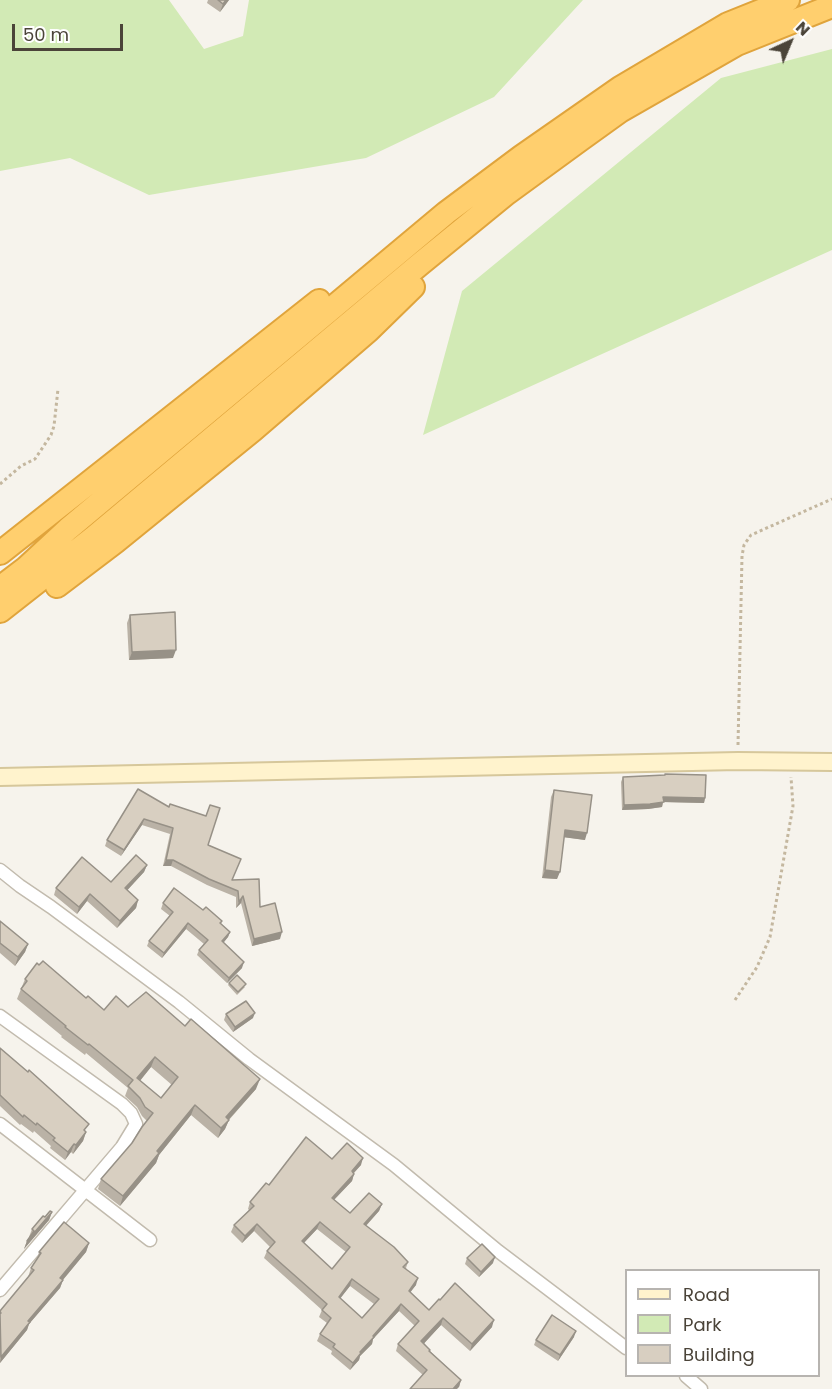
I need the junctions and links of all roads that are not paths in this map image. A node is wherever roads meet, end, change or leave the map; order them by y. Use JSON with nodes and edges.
{"nodes":[{"id":1,"x":788,"y":0,"type":"edge"},
{"id":2,"x":832,"y":6,"type":"edge"},
{"id":3,"x":486,"y":211,"type":"junction"},
{"id":4,"x":446,"y":213,"type":"junction"},
{"id":5,"x":0,"y":553,"type":"edge"},
{"id":6,"x":0,"y":588,"type":"edge"},
{"id":7,"x":0,"y":611,"type":"edge"},
{"id":8,"x":0,"y":627,"type":"edge"},
{"id":9,"x":832,"y":762,"type":"edge"},
{"id":10,"x":0,"y":777,"type":"edge"},
{"id":11,"x":0,"y":870,"type":"edge"},
{"id":12,"x":0,"y":1016,"type":"edge"},
{"id":13,"x":0,"y":1124,"type":"edge"},
{"id":14,"x":86,"y":1190,"type":"junction"},
{"id":15,"x":150,"y":1240,"type":"dead end"},
{"id":16,"x":0,"y":1290,"type":"edge"},
{"id":17,"x":625,"y":1346,"type":"edge"},
{"id":18,"x":687,"y":1377,"type":"edge"},
{"id":19,"x":701,"y":1389,"type":"edge"}],
"edges":[{"from":1,"to":4,"type":"highway"},
{"from":2,"to":3,"type":"highway"},
{"from":3,"to":7,"type":"highway"},
{"from":3,"to":8,"type":"highway"},
{"from":4,"to":5,"type":"highway"},
{"from":4,"to":6,"type":"highway"},
{"from":9,"to":10,"type":"main road"},
{"from":11,"to":17,"type":"street"},
{"from":12,"to":14,"type":"street"},
{"from":13,"to":14,"type":"street"},
{"from":14,"to":15,"type":"street"},
{"from":14,"to":16,"type":"street"},
{"from":18,"to":19,"type":"street"}]}
